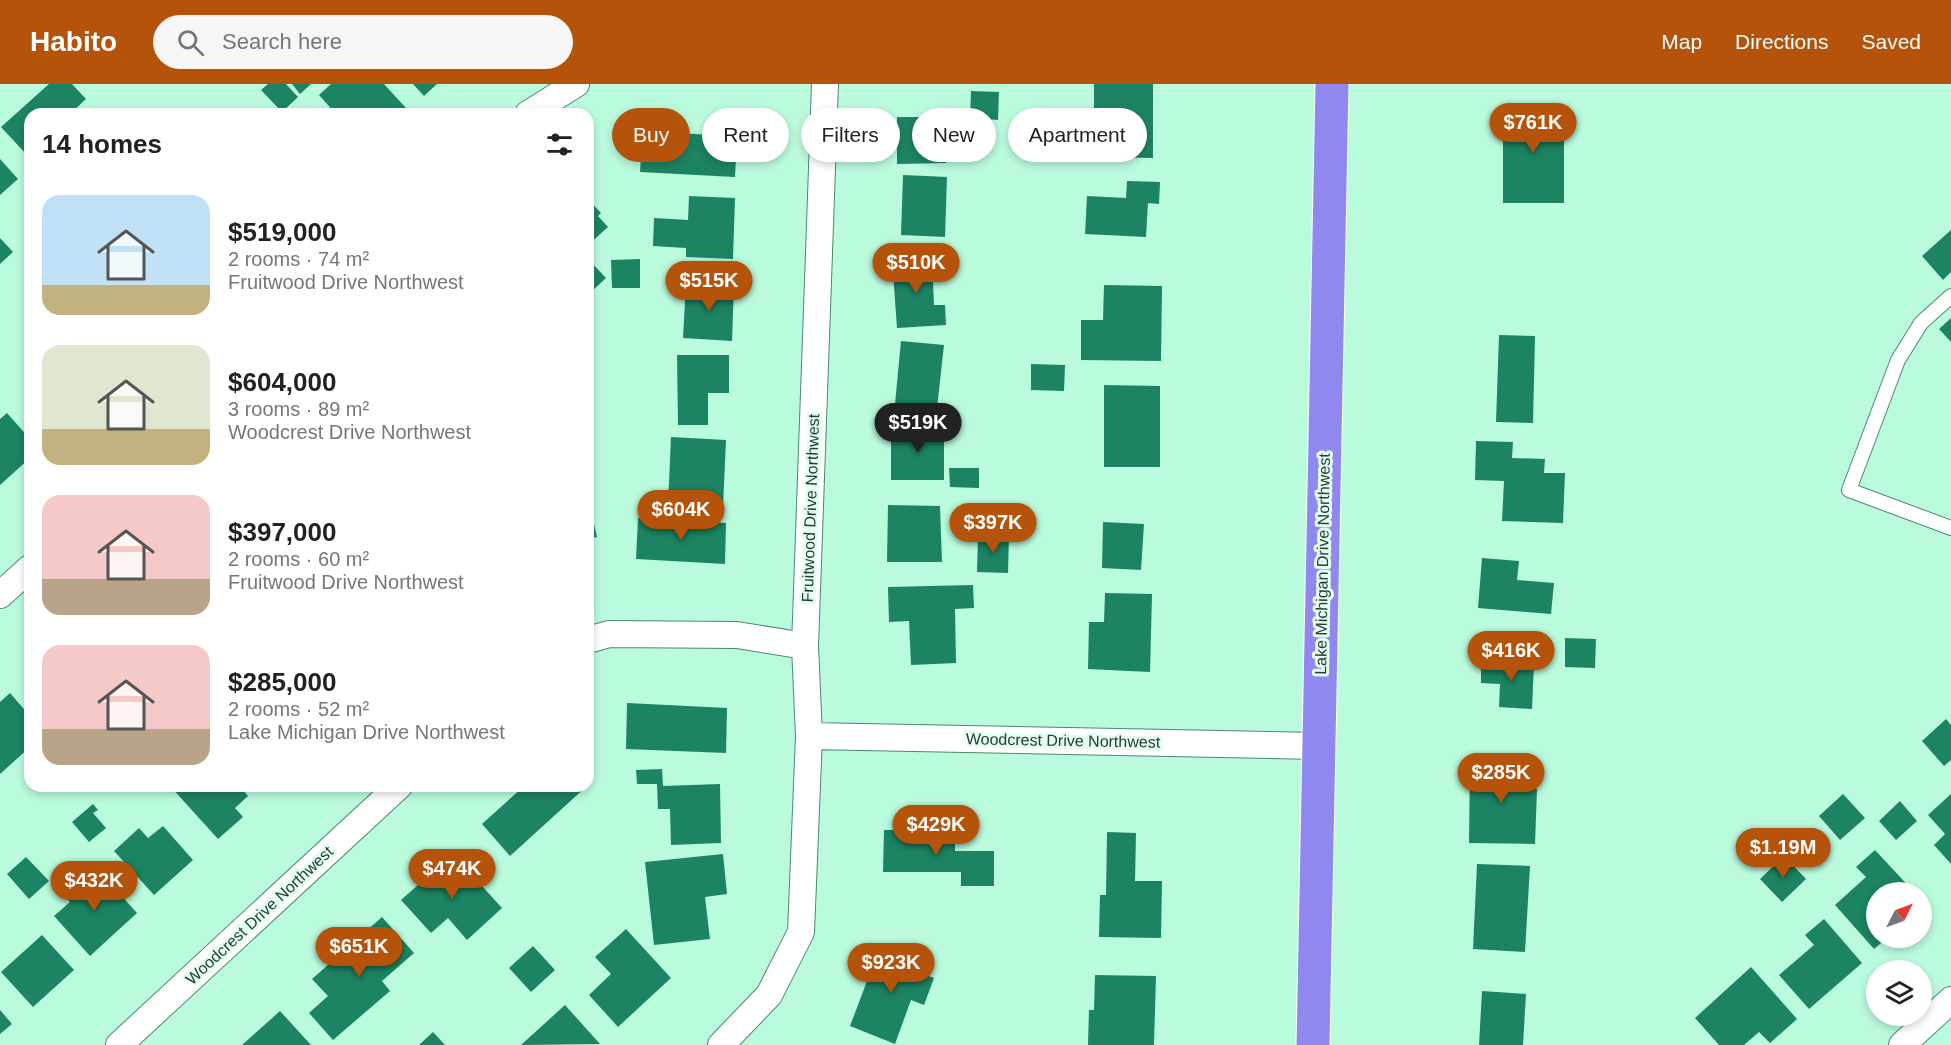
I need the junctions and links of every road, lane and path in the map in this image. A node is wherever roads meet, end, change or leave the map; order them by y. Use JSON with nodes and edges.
{"nodes":[{"id":1,"x":576,"y":84,"type":"edge"},
{"id":2,"x":825,"y":84,"type":"edge"},
{"id":3,"x":1332,"y":84,"type":"edge"},
{"id":4,"x":538,"y":108,"type":"edge"},
{"id":5,"x":1951,"y":296,"type":"edge"},
{"id":6,"x":1951,"y":528,"type":"edge"},
{"id":7,"x":24,"y":574,"type":"edge"},
{"id":8,"x":0,"y":596,"type":"edge"},
{"id":9,"x":594,"y":638,"type":"edge"},
{"id":10,"x":805,"y":646,"type":"junction"},
{"id":11,"x":809,"y":736,"type":"junction"},
{"id":12,"x":1318,"y":746,"type":"junction"},
{"id":13,"x":393,"y":792,"type":"edge"},
{"id":14,"x":1951,"y":1000,"type":"edge"},
{"id":15,"x":119,"y":1045,"type":"edge"},
{"id":16,"x":721,"y":1045,"type":"edge"},
{"id":17,"x":1313,"y":1045,"type":"edge"},
{"id":18,"x":1902,"y":1045,"type":"edge"}],
"edges":[{"from":1,"to":4,"type":"street"},
{"from":2,"to":10,"type":"street","name":"Fruitwood Drive Northwest"},
{"from":3,"to":12,"type":"highway","name":"Lake Michigan Drive Northwest"},
{"from":5,"to":6,"type":"lane"},
{"from":7,"to":8,"type":"street"},
{"from":9,"to":10,"type":"street"},
{"from":10,"to":11,"type":"street","name":"Fruitwood Drive Northwest"},
{"from":11,"to":12,"type":"street","name":"Woodcrest Drive Northwest"},
{"from":11,"to":16,"type":"street","name":"Fruitwood Drive Northwest"},
{"from":12,"to":17,"type":"highway","name":"Lake Michigan Drive Northwest"},
{"from":13,"to":15,"type":"street","name":"Woodcrest Drive Northwest"},
{"from":14,"to":18,"type":"street"}]}
